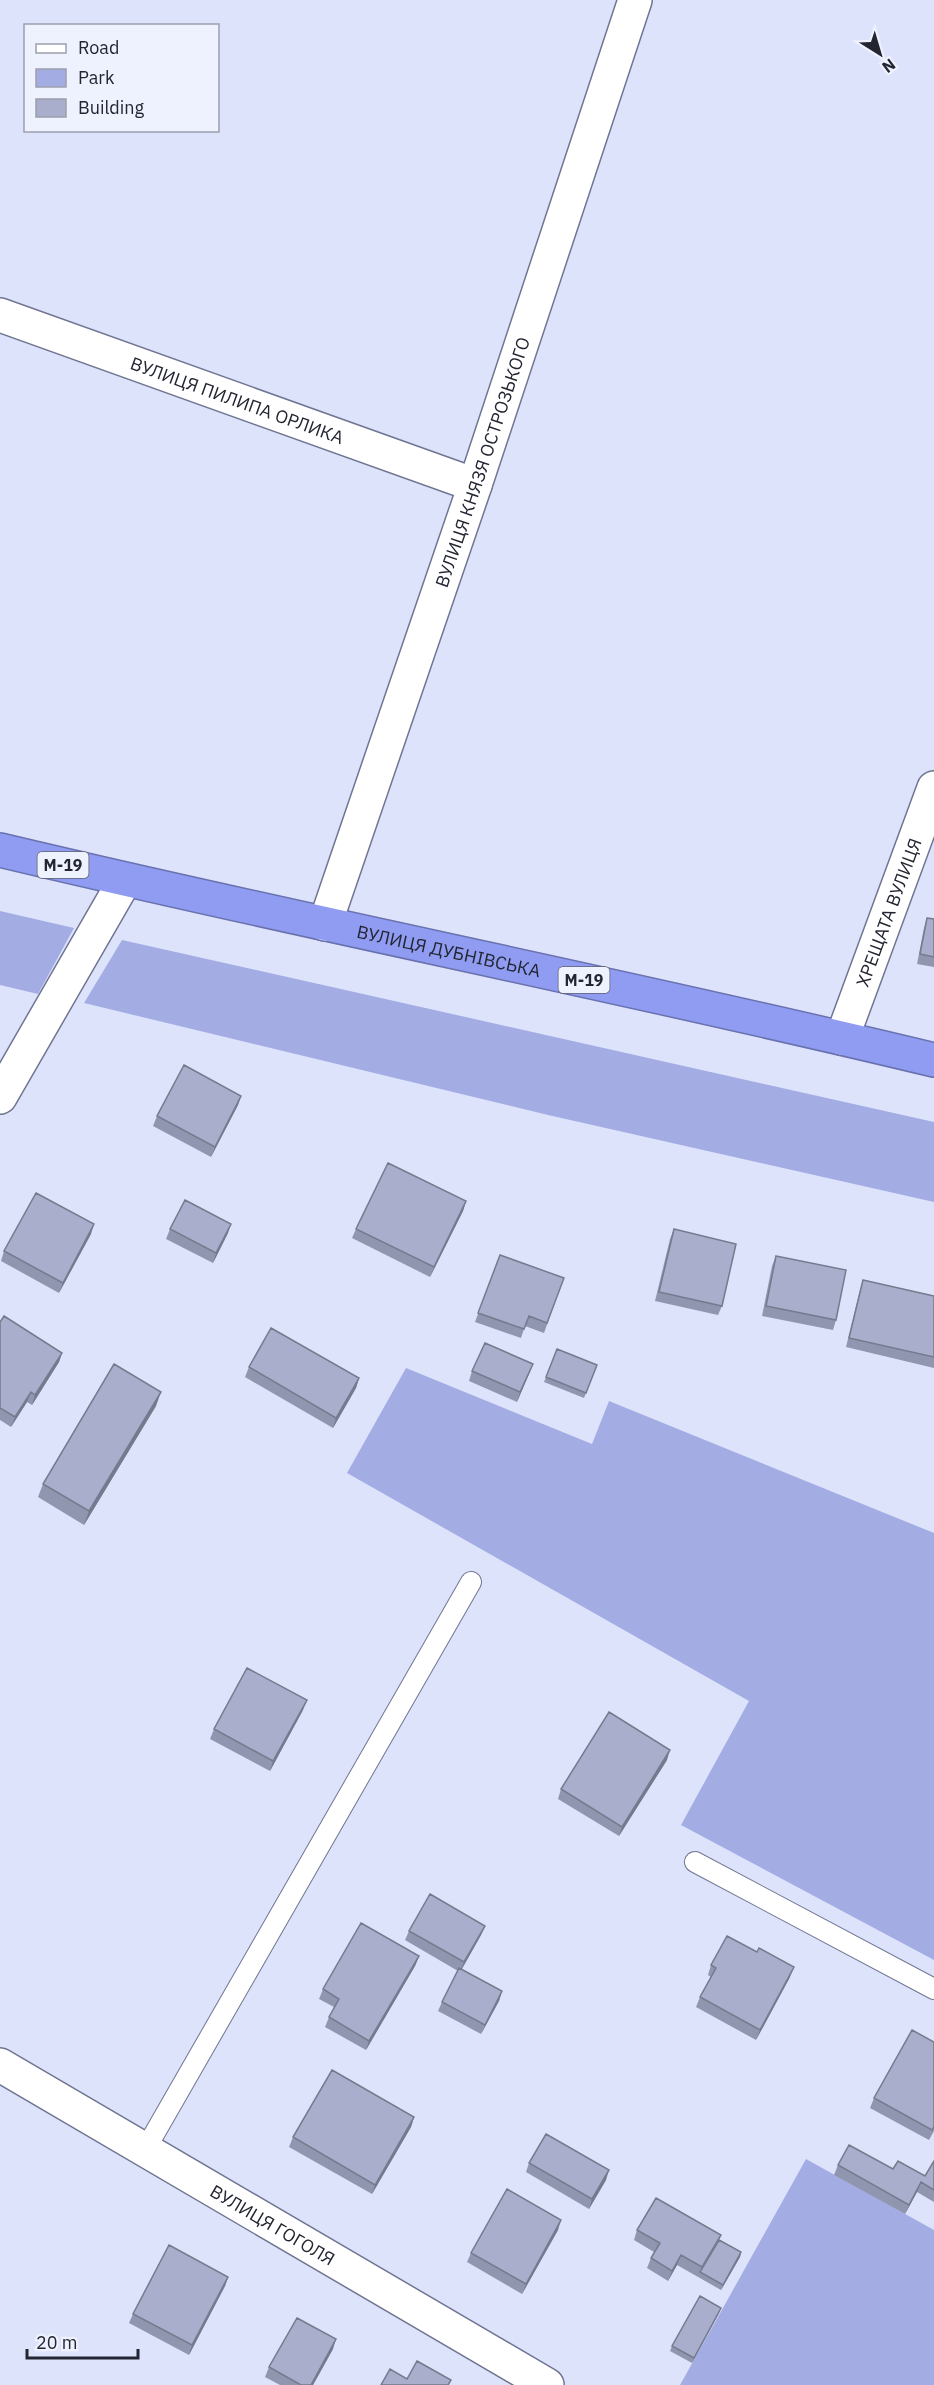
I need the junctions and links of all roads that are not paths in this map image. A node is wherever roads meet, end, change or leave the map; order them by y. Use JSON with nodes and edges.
{"nodes":[{"id":1,"x":635,"y":0,"type":"edge"},
{"id":2,"x":0,"y":315,"type":"edge"},
{"id":3,"x":475,"y":485,"type":"junction"},
{"id":4,"x":934,"y":788,"type":"edge"},
{"id":5,"x":0,"y":850,"type":"edge"},
{"id":6,"x":125,"y":880,"type":"junction"},
{"id":7,"x":326,"y":924,"type":"junction"},
{"id":8,"x":842,"y":1038,"type":"junction"},
{"id":9,"x":934,"y":1060,"type":"edge"},
{"id":10,"x":0,"y":1097,"type":"edge"},
{"id":11,"x":471,"y":1582,"type":"dead end"},
{"id":12,"x":695,"y":1862,"type":"dead end"},
{"id":13,"x":934,"y":1989,"type":"edge"},
{"id":14,"x":0,"y":2065,"type":"edge"},
{"id":15,"x":145,"y":2150,"type":"junction"},
{"id":16,"x":547,"y":2385,"type":"edge"}],
"edges":[{"from":1,"to":3,"type":"street","name":"ВУЛИЦЯ КНЯЗЯ ОСТРОЗЬКОГО"},
{"from":2,"to":3,"type":"street","name":"ВУЛИЦЯ ПИЛИПА ОРЛИКА"},
{"from":3,"to":7,"type":"street","name":"ВУЛИЦЯ КНЯЗЯ ОСТРОЗЬКОГО"},
{"from":4,"to":8,"type":"street","name":"ХРЕЩАТА ВУЛИЦЯ"},
{"from":5,"to":6,"type":"highway","name":"ВУЛИЦЯ ДУБНІВСЬКА","number":"М-19"},
{"from":6,"to":7,"type":"highway","name":"ВУЛИЦЯ ДУБНІВСЬКА","number":"М-19"},
{"from":6,"to":10,"type":"street"},
{"from":7,"to":8,"type":"highway","name":"ВУЛИЦЯ ДУБНІВСЬКА","number":"М-19"},
{"from":8,"to":9,"type":"highway","name":"ВУЛИЦЯ ДУБНІВСЬКА","number":"М-19"},
{"from":11,"to":15,"type":"lane"},
{"from":12,"to":13,"type":"lane"},
{"from":14,"to":15,"type":"street","name":"ВУЛИЦЯ ГОГОЛЯ"},
{"from":15,"to":16,"type":"street","name":"ВУЛИЦЯ ГОГОЛЯ"}]}
